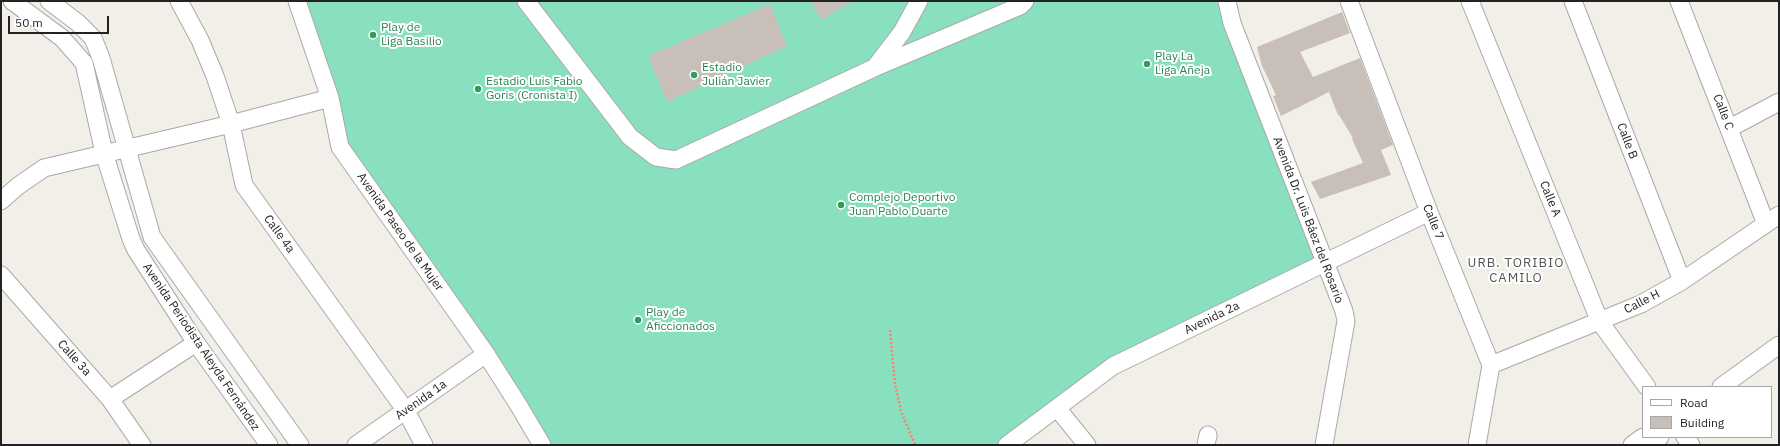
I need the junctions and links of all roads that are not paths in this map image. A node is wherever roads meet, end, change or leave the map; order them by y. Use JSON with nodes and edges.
{"nodes":[{"id":1,"x":12,"y":1,"type":"edge"},
{"id":2,"x":49,"y":1,"type":"edge"},
{"id":3,"x":179,"y":1,"type":"edge"},
{"id":4,"x":297,"y":1,"type":"edge"},
{"id":5,"x":526,"y":1,"type":"edge"},
{"id":6,"x":919,"y":1,"type":"edge"},
{"id":7,"x":1024,"y":1,"type":"edge"},
{"id":8,"x":1227,"y":1,"type":"edge"},
{"id":9,"x":1349,"y":1,"type":"edge"},
{"id":10,"x":1470,"y":1,"type":"edge"},
{"id":11,"x":1573,"y":1,"type":"edge"},
{"id":12,"x":1679,"y":1,"type":"edge"},
{"id":13,"x":876,"y":67,"type":"junction"},
{"id":14,"x":330,"y":98,"type":"junction"},
{"id":15,"x":1779,"y":102,"type":"edge"},
{"id":16,"x":231,"y":124,"type":"junction"},
{"id":17,"x":1730,"y":128,"type":"junction"},
{"id":18,"x":126,"y":149,"type":"junction"},
{"id":19,"x":104,"y":153,"type":"junction"},
{"id":20,"x":1,"y":201,"type":"edge"},
{"id":21,"x":1429,"y":212,"type":"junction"},
{"id":22,"x":1772,"y":220,"type":"edge"},
{"id":23,"x":1324,"y":263,"type":"junction"},
{"id":24,"x":1,"y":275,"type":"edge"},
{"id":25,"x":1682,"y":281,"type":"junction"},
{"id":26,"x":1600,"y":322,"type":"junction"},
{"id":27,"x":196,"y":343,"type":"junction"},
{"id":28,"x":1779,"y":345,"type":"edge"},
{"id":29,"x":486,"y":354,"type":"junction"},
{"id":30,"x":1492,"y":365,"type":"junction"},
{"id":31,"x":1647,"y":386,"type":"edge"},
{"id":32,"x":1722,"y":386,"type":"edge"},
{"id":33,"x":110,"y":399,"type":"junction"},
{"id":34,"x":1057,"y":408,"type":"junction"},
{"id":35,"x":406,"y":411,"type":"junction"},
{"id":36,"x":1642,"y":438,"type":"edge"},
{"id":37,"x":1659,"y":438,"type":"edge"},
{"id":38,"x":142,"y":445,"type":"edge"},
{"id":39,"x":268,"y":445,"type":"edge"},
{"id":40,"x":300,"y":445,"type":"edge"},
{"id":41,"x":356,"y":445,"type":"edge"},
{"id":42,"x":424,"y":445,"type":"edge"},
{"id":43,"x":542,"y":445,"type":"edge"},
{"id":44,"x":1007,"y":445,"type":"edge"},
{"id":45,"x":1087,"y":445,"type":"edge"},
{"id":46,"x":1324,"y":445,"type":"edge"},
{"id":47,"x":1477,"y":445,"type":"edge"},
{"id":48,"x":1632,"y":445,"type":"edge"},
{"id":49,"x":1650,"y":445,"type":"edge"}],
"edges":[{"from":1,"to":19,"type":"street","name":"Avenida Periodista Aleyda Fernández"},
{"from":2,"to":18,"type":"street","name":"Avenida Periodista Aleyda Fernández"},
{"from":3,"to":16,"type":"street","name":"Calle 4a"},
{"from":4,"to":14,"type":"street","name":"Avenida Paseo de la Mujer"},
{"from":5,"to":13,"type":"street"},
{"from":6,"to":13,"type":"street"},
{"from":7,"to":13,"type":"street"},
{"from":8,"to":23,"type":"street","name":"Avenida Dr. Luis Báez del Rosario"},
{"from":9,"to":21,"type":"street","name":"Calle 7"},
{"from":10,"to":26,"type":"street","name":"Calle A"},
{"from":11,"to":25,"type":"street","name":"Calle B"},
{"from":12,"to":17,"type":"street","name":"Calle C"},
{"from":14,"to":16,"type":"street"},
{"from":14,"to":29,"type":"street","name":"Avenida Paseo de la Mujer"},
{"from":15,"to":17,"type":"street"},
{"from":16,"to":18,"type":"street"},
{"from":16,"to":35,"type":"street","name":"Calle 4a"},
{"from":17,"to":22,"type":"street","name":"Calle C"},
{"from":18,"to":19,"type":"street"},
{"from":18,"to":40,"type":"street","name":"Avenida Periodista Aleyda Fernández"},
{"from":19,"to":20,"type":"street"},
{"from":19,"to":27,"type":"street","name":"Avenida Periodista Aleyda Fernández"},
{"from":21,"to":23,"type":"street","name":"Avenida 2a"},
{"from":21,"to":30,"type":"street","name":"Calle 7"},
{"from":22,"to":25,"type":"street","name":"Calle H"},
{"from":23,"to":34,"type":"street","name":"Avenida 2a"},
{"from":23,"to":46,"type":"street","name":"Avenida Dr. Luis Báez del Rosario"},
{"from":24,"to":33,"type":"street","name":"Calle 3a"},
{"from":25,"to":26,"type":"street","name":"Calle H"},
{"from":26,"to":30,"type":"street","name":"Calle H"},
{"from":26,"to":31,"type":"street","name":"Calle A"},
{"from":27,"to":33,"type":"street"},
{"from":27,"to":39,"type":"street","name":"Avenida Periodista Aleyda Fernández"},
{"from":28,"to":32,"type":"street"},
{"from":29,"to":35,"type":"street","name":"Avenida 1a"},
{"from":29,"to":43,"type":"street","name":"Avenida Paseo de la Mujer"},
{"from":30,"to":47,"type":"street"},
{"from":33,"to":38,"type":"street","name":"Calle 3a"},
{"from":34,"to":44,"type":"street","name":"Avenida 2a"},
{"from":34,"to":45,"type":"street"},
{"from":35,"to":41,"type":"street","name":"Avenida 1a"},
{"from":35,"to":42,"type":"street","name":"Calle 4a"},
{"from":36,"to":48,"type":"street"},
{"from":37,"to":49,"type":"street"}]}
